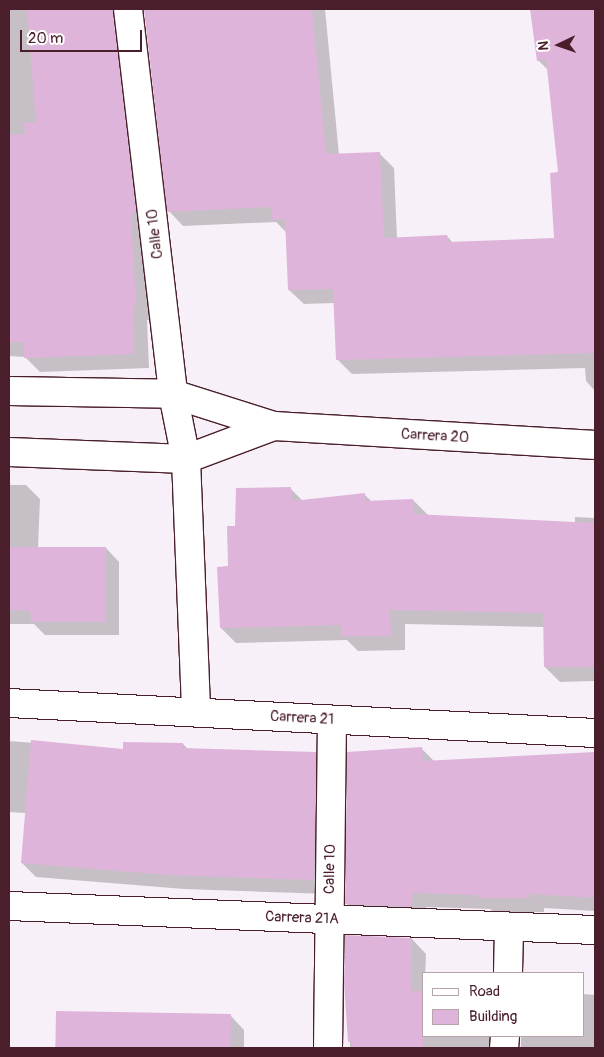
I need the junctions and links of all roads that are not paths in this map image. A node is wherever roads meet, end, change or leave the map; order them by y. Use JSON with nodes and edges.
{"nodes":[{"id":1,"x":128,"y":9,"type":"edge"},
{"id":2,"x":9,"y":391,"type":"edge"},
{"id":3,"x":173,"y":394,"type":"junction"},
{"id":4,"x":274,"y":426,"type":"junction"},
{"id":5,"x":595,"y":445,"type":"edge"},
{"id":6,"x":9,"y":452,"type":"edge"},
{"id":7,"x":186,"y":459,"type":"junction"},
{"id":8,"x":9,"y":703,"type":"edge"},
{"id":9,"x":196,"y":712,"type":"junction"},
{"id":10,"x":332,"y":720,"type":"junction"},
{"id":11,"x":595,"y":733,"type":"edge"},
{"id":12,"x":9,"y":906,"type":"edge"},
{"id":13,"x":329,"y":919,"type":"junction"},
{"id":14,"x":510,"y":928,"type":"junction"},
{"id":15,"x":595,"y":930,"type":"edge"},
{"id":16,"x":508,"y":972,"type":"edge"},
{"id":17,"x":328,"y":1048,"type":"edge"}],
"edges":[{"from":1,"to":3,"type":"street","name":"Calle 10"},
{"from":2,"to":3,"type":"street","name":"Carrera 20"},
{"from":3,"to":4,"type":"street","name":"Carrera 20"},
{"from":3,"to":7,"type":"street","name":"Calle 10"},
{"from":4,"to":5,"type":"street","name":"Carrera 20"},
{"from":4,"to":7,"type":"street","name":"Carrera 20"},
{"from":6,"to":7,"type":"street","name":"Carrera 20"},
{"from":7,"to":9,"type":"street","name":"Calle 10"},
{"from":8,"to":9,"type":"street","name":"Carrera 21"},
{"from":9,"to":10,"type":"street","name":"Carrera 21"},
{"from":10,"to":11,"type":"street","name":"Carrera 21"},
{"from":10,"to":13,"type":"street","name":"Calle 10"},
{"from":12,"to":13,"type":"street","name":"Carrera 21A"},
{"from":13,"to":14,"type":"street","name":"Carrera 21A"},
{"from":13,"to":17,"type":"street","name":"Calle 10"},
{"from":14,"to":15,"type":"street","name":"Carrera 21A"},
{"from":14,"to":16,"type":"street"}]}
